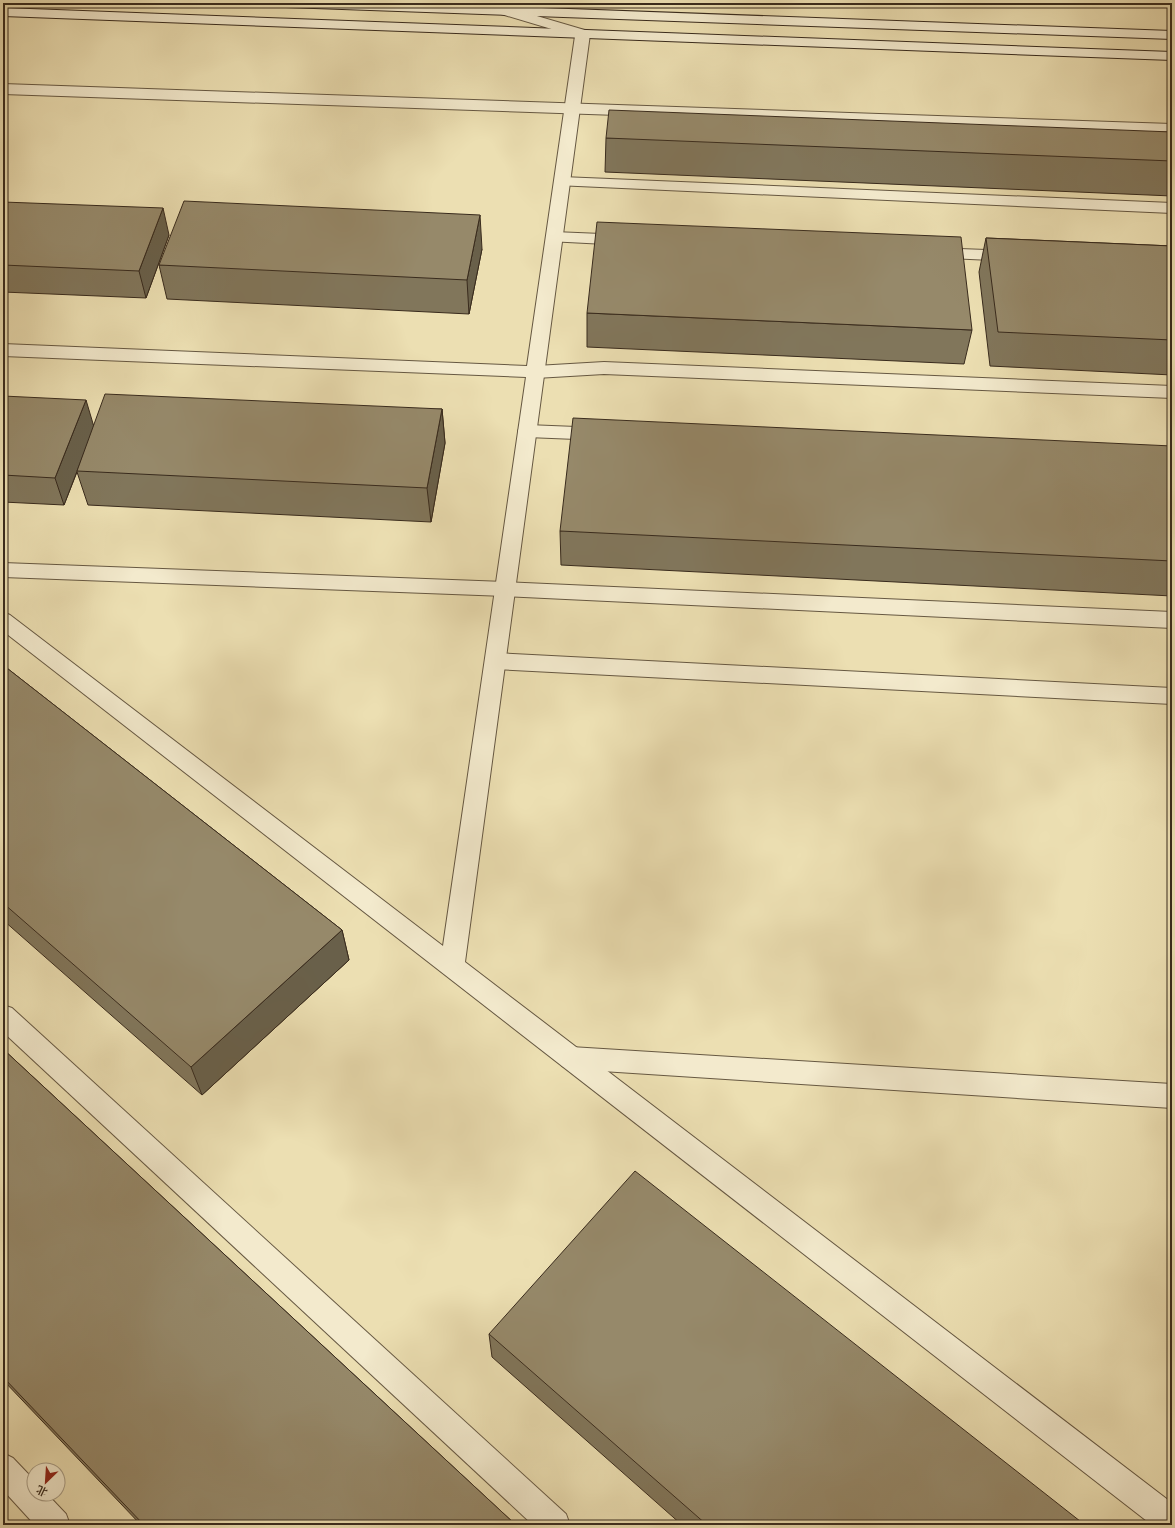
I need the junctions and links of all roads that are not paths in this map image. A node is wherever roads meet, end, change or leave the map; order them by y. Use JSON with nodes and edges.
{"nodes":[{"id":1,"x":286,"y":3,"type":"edge"},
{"id":2,"x":489,"y":3,"type":"edge"},
{"id":3,"x":506,"y":11,"type":"junction"},
{"id":4,"x":3,"y":12,"type":"edge"},
{"id":5,"x":582,"y":34,"type":"junction"},
{"id":6,"x":1172,"y":35,"type":"edge"},
{"id":7,"x":1172,"y":56,"type":"edge"},
{"id":8,"x":3,"y":89,"type":"edge"},
{"id":9,"x":572,"y":108,"type":"junction"},
{"id":10,"x":1172,"y":129,"type":"edge"},
{"id":11,"x":562,"y":182,"type":"junction"},
{"id":12,"x":1172,"y":208,"type":"edge"},
{"id":13,"x":554,"y":237,"type":"junction"},
{"id":14,"x":642,"y":240,"type":"edge"},
{"id":15,"x":919,"y":252,"type":"edge"},
{"id":16,"x":1030,"y":257,"type":"edge"},
{"id":17,"x":3,"y":350,"type":"edge"},
{"id":18,"x":536,"y":372,"type":"junction"},
{"id":19,"x":1172,"y":392,"type":"edge"},
{"id":20,"x":527,"y":431,"type":"junction"},
{"id":21,"x":615,"y":435,"type":"edge"},
{"id":22,"x":3,"y":570,"type":"edge"},
{"id":23,"x":505,"y":589,"type":"junction"},
{"id":24,"x":3,"y":620,"type":"edge"},
{"id":25,"x":1172,"y":620,"type":"edge"},
{"id":26,"x":495,"y":661,"type":"junction"},
{"id":27,"x":1172,"y":696,"type":"edge"},
{"id":28,"x":452,"y":967,"type":"junction"},
{"id":29,"x":3,"y":1016,"type":"edge"},
{"id":30,"x":571,"y":1058,"type":"junction"},
{"id":31,"x":1172,"y":1096,"type":"edge"},
{"id":32,"x":3,"y":1468,"type":"edge"},
{"id":33,"x":1172,"y":1522,"type":"edge"},
{"id":34,"x":55,"y":1525,"type":"edge"},
{"id":35,"x":555,"y":1525,"type":"edge"}],
"edges":[{"from":1,"to":3,"type":"street"},
{"from":2,"to":3,"type":"street"},
{"from":3,"to":5,"type":"street"},
{"from":3,"to":6,"type":"street"},
{"from":4,"to":5,"type":"street"},
{"from":5,"to":7,"type":"street"},
{"from":5,"to":9,"type":"street"},
{"from":8,"to":9,"type":"street"},
{"from":9,"to":10,"type":"street"},
{"from":9,"to":11,"type":"street"},
{"from":11,"to":12,"type":"street"},
{"from":11,"to":13,"type":"street"},
{"from":13,"to":14,"type":"street"},
{"from":13,"to":18,"type":"street"},
{"from":15,"to":16,"type":"street"},
{"from":17,"to":18,"type":"street"},
{"from":18,"to":19,"type":"street"},
{"from":18,"to":20,"type":"street"},
{"from":20,"to":21,"type":"street"},
{"from":20,"to":23,"type":"street"},
{"from":22,"to":23,"type":"street"},
{"from":23,"to":25,"type":"street"},
{"from":23,"to":26,"type":"street"},
{"from":24,"to":28,"type":"street"},
{"from":26,"to":27,"type":"street"},
{"from":26,"to":28,"type":"street"},
{"from":28,"to":30,"type":"street"},
{"from":29,"to":35,"type":"street"},
{"from":30,"to":31,"type":"street"},
{"from":30,"to":33,"type":"street"},
{"from":32,"to":34,"type":"street"}]}
